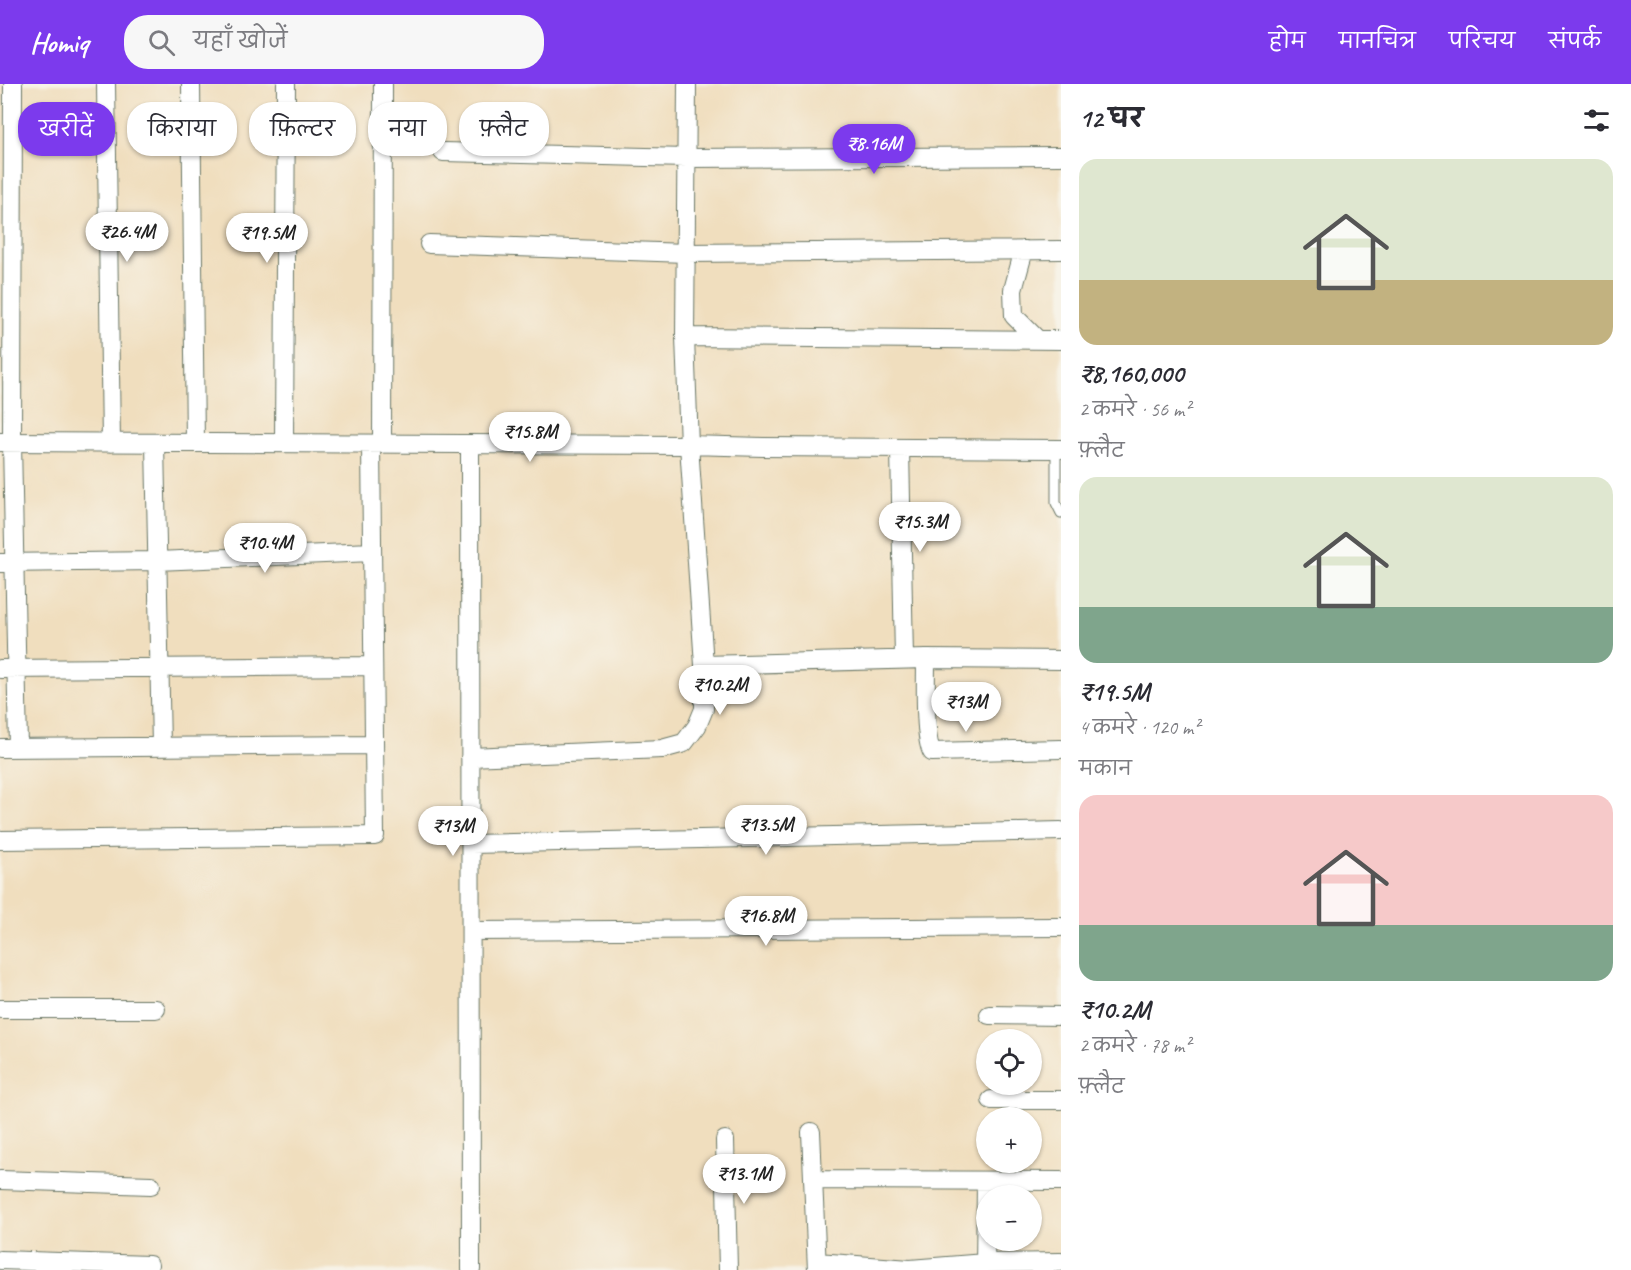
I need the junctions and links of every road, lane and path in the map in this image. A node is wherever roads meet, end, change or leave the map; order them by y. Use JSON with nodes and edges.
{"nodes":[{"id":1,"x":13,"y":84,"type":"edge"},
{"id":2,"x":106,"y":84,"type":"edge"},
{"id":3,"x":191,"y":84,"type":"edge"},
{"id":4,"x":286,"y":84,"type":"edge"},
{"id":5,"x":382,"y":84,"type":"edge"},
{"id":6,"x":687,"y":84,"type":"edge"},
{"id":7,"x":447,"y":152,"type":"edge"},
{"id":8,"x":1061,"y":156,"type":"edge"},
{"id":9,"x":687,"y":158,"type":"junction"},
{"id":10,"x":429,"y":244,"type":"dead end"},
{"id":11,"x":1024,"y":250,"type":"junction"},
{"id":12,"x":1061,"y":250,"type":"edge"},
{"id":13,"x":686,"y":253,"type":"junction"},
{"id":14,"x":685,"y":337,"type":"junction"},
{"id":15,"x":1038,"y":340,"type":"junction"},
{"id":16,"x":1061,"y":340,"type":"edge"},
{"id":17,"x":6,"y":442,"type":"edge"},
{"id":18,"x":111,"y":443,"type":"junction"},
{"id":19,"x":155,"y":443,"type":"junction"},
{"id":20,"x":195,"y":443,"type":"junction"},
{"id":21,"x":284,"y":444,"type":"junction"},
{"id":22,"x":376,"y":444,"type":"junction"},
{"id":23,"x":470,"y":445,"type":"junction"},
{"id":24,"x":689,"y":445,"type":"junction"},
{"id":25,"x":900,"y":448,"type":"junction"},
{"id":26,"x":1059,"y":449,"type":"edge"},
{"id":27,"x":1061,"y":513,"type":"edge"},
{"id":28,"x":372,"y":552,"type":"junction"},
{"id":29,"x":157,"y":561,"type":"junction"},
{"id":30,"x":7,"y":562,"type":"edge"},
{"id":31,"x":904,"y":659,"type":"junction"},
{"id":32,"x":926,"y":659,"type":"junction"},
{"id":33,"x":1061,"y":660,"type":"edge"},
{"id":34,"x":704,"y":665,"type":"junction"},
{"id":35,"x":374,"y":666,"type":"junction"},
{"id":36,"x":158,"y":668,"type":"junction"},
{"id":37,"x":8,"y":669,"type":"edge"},
{"id":38,"x":374,"y":745,"type":"junction"},
{"id":39,"x":161,"y":747,"type":"junction"},
{"id":40,"x":9,"y":748,"type":"edge"},
{"id":41,"x":1061,"y":749,"type":"edge"},
{"id":42,"x":470,"y":757,"type":"junction"},
{"id":43,"x":1061,"y":831,"type":"edge"},
{"id":44,"x":0,"y":840,"type":"edge"},
{"id":45,"x":471,"y":844,"type":"junction"},
{"id":46,"x":1061,"y":927,"type":"edge"},
{"id":47,"x":471,"y":931,"type":"junction"},
{"id":48,"x":0,"y":1009,"type":"edge"},
{"id":49,"x":156,"y":1010,"type":"dead end"},
{"id":50,"x":989,"y":1016,"type":"dead end"},
{"id":51,"x":1061,"y":1016,"type":"edge"},
{"id":52,"x":991,"y":1100,"type":"dead end"},
{"id":53,"x":1061,"y":1100,"type":"edge"},
{"id":54,"x":811,"y":1132,"type":"dead end"},
{"id":55,"x":725,"y":1140,"type":"dead end"},
{"id":56,"x":0,"y":1180,"type":"edge"},
{"id":57,"x":814,"y":1180,"type":"junction"},
{"id":58,"x":986,"y":1181,"type":"junction"},
{"id":59,"x":1061,"y":1181,"type":"edge"},
{"id":60,"x":151,"y":1185,"type":"dead end"},
{"id":61,"x":0,"y":1260,"type":"edge"},
{"id":62,"x":1061,"y":1262,"type":"edge"},
{"id":63,"x":149,"y":1265,"type":"dead end"},
{"id":64,"x":817,"y":1266,"type":"edge"},
{"id":65,"x":985,"y":1267,"type":"edge"},
{"id":66,"x":471,"y":1270,"type":"edge"},
{"id":67,"x":728,"y":1270,"type":"edge"},
{"id":68,"x":910,"y":1270,"type":"edge"}],
"edges":[{"from":1,"to":17,"type":"street"},
{"from":2,"to":18,"type":"street"},
{"from":3,"to":20,"type":"street"},
{"from":4,"to":21,"type":"street"},
{"from":5,"to":22,"type":"street"},
{"from":6,"to":9,"type":"street"},
{"from":7,"to":9,"type":"street"},
{"from":8,"to":9,"type":"street"},
{"from":9,"to":13,"type":"street"},
{"from":10,"to":13,"type":"street"},
{"from":11,"to":12,"type":"street"},
{"from":11,"to":13,"type":"street"},
{"from":11,"to":15,"type":"street"},
{"from":13,"to":14,"type":"street"},
{"from":14,"to":15,"type":"street"},
{"from":14,"to":24,"type":"street"},
{"from":15,"to":16,"type":"street"},
{"from":17,"to":18,"type":"street"},
{"from":17,"to":30,"type":"street"},
{"from":18,"to":19,"type":"street"},
{"from":19,"to":20,"type":"street"},
{"from":19,"to":29,"type":"street"},
{"from":20,"to":21,"type":"street"},
{"from":21,"to":22,"type":"street"},
{"from":22,"to":23,"type":"street"},
{"from":22,"to":28,"type":"street"},
{"from":23,"to":24,"type":"street"},
{"from":23,"to":42,"type":"street"},
{"from":24,"to":25,"type":"street"},
{"from":24,"to":34,"type":"street"},
{"from":25,"to":26,"type":"street"},
{"from":25,"to":31,"type":"street"},
{"from":26,"to":27,"type":"lane"},
{"from":28,"to":29,"type":"street"},
{"from":28,"to":35,"type":"street"},
{"from":29,"to":30,"type":"street"},
{"from":29,"to":36,"type":"street"},
{"from":30,"to":37,"type":"street"},
{"from":31,"to":32,"type":"street"},
{"from":31,"to":34,"type":"street"},
{"from":32,"to":33,"type":"street"},
{"from":32,"to":41,"type":"street"},
{"from":34,"to":42,"type":"street"},
{"from":35,"to":36,"type":"street"},
{"from":35,"to":38,"type":"street"},
{"from":36,"to":37,"type":"street"},
{"from":36,"to":39,"type":"street"},
{"from":37,"to":40,"type":"street"},
{"from":38,"to":39,"type":"street"},
{"from":38,"to":44,"type":"street"},
{"from":39,"to":40,"type":"street"},
{"from":42,"to":45,"type":"street"},
{"from":43,"to":45,"type":"street"},
{"from":45,"to":47,"type":"street"},
{"from":46,"to":47,"type":"street"},
{"from":47,"to":66,"type":"street"},
{"from":48,"to":49,"type":"street"},
{"from":50,"to":51,"type":"street"},
{"from":52,"to":53,"type":"street"},
{"from":54,"to":57,"type":"street"},
{"from":55,"to":67,"type":"street"},
{"from":56,"to":60,"type":"street"},
{"from":57,"to":58,"type":"street"},
{"from":57,"to":64,"type":"street"},
{"from":58,"to":59,"type":"street"},
{"from":58,"to":65,"type":"street"},
{"from":61,"to":63,"type":"street"},
{"from":62,"to":65,"type":"street"},
{"from":64,"to":68,"type":"street"},
{"from":65,"to":68,"type":"street"}]}
